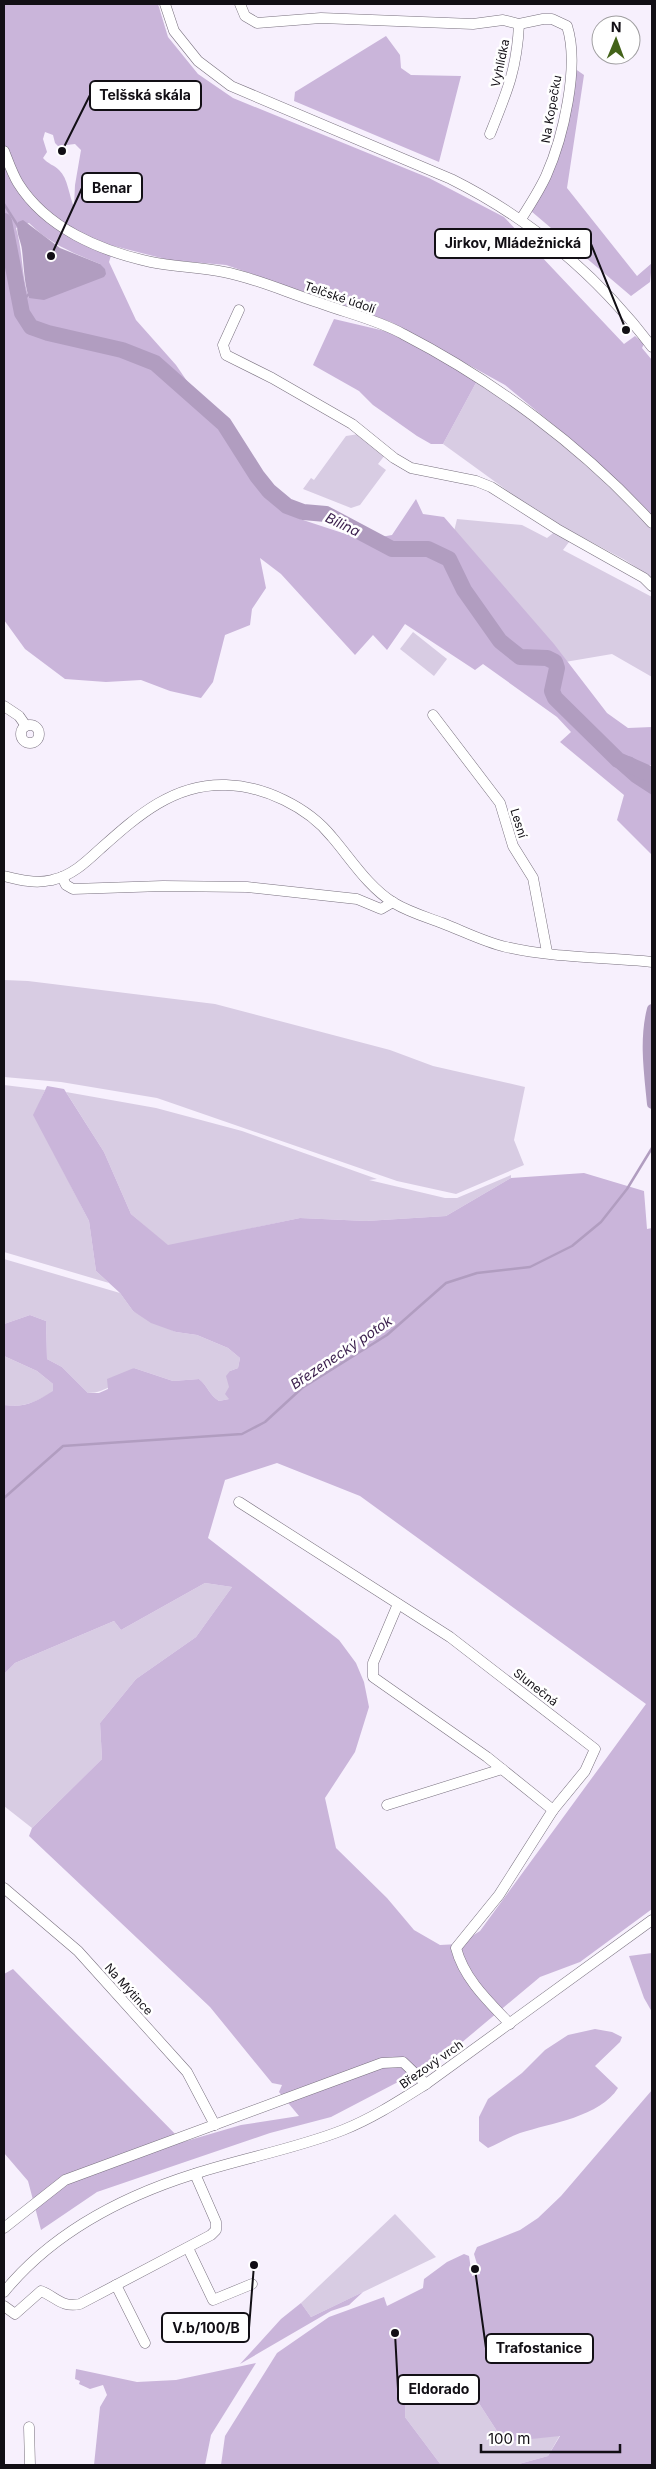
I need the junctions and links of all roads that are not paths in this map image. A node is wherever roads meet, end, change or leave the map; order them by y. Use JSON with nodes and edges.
{"nodes":[{"id":1,"x":164,"y":4,"type":"edge"},
{"id":2,"x":240,"y":4,"type":"edge"},
{"id":3,"x":519,"y":24,"type":"junction"},
{"id":4,"x":490,"y":134,"type":"dead end"},
{"id":5,"x":4,"y":151,"type":"edge"},
{"id":6,"x":521,"y":219,"type":"junction"},
{"id":7,"x":239,"y":310,"type":"dead end"},
{"id":8,"x":652,"y":347,"type":"edge"},
{"id":9,"x":652,"y":523,"type":"edge"},
{"id":10,"x":652,"y":586,"type":"edge"},
{"id":11,"x":4,"y":706,"type":"edge"},
{"id":12,"x":434,"y":716,"type":"dead end"},
{"id":13,"x":26,"y":726,"type":"dead end"},
{"id":14,"x":4,"y":876,"type":"edge"},
{"id":15,"x":62,"y":877,"type":"junction"},
{"id":16,"x":393,"y":902,"type":"junction"},
{"id":17,"x":547,"y":952,"type":"junction"},
{"id":18,"x":652,"y":962,"type":"edge"},
{"id":19,"x":238,"y":1502,"type":"dead end"},
{"id":20,"x":398,"y":1604,"type":"junction"},
{"id":21,"x":502,"y":1769,"type":"junction"},
{"id":22,"x":387,"y":1805,"type":"dead end"},
{"id":23,"x":553,"y":1810,"type":"junction"},
{"id":24,"x":4,"y":1888,"type":"edge"},
{"id":25,"x":652,"y":1920,"type":"edge"},
{"id":26,"x":510,"y":2024,"type":"junction"},
{"id":27,"x":426,"y":2084,"type":"junction"},
{"id":28,"x":215,"y":2124,"type":"junction"},
{"id":29,"x":195,"y":2174,"type":"junction"},
{"id":30,"x":4,"y":2228,"type":"edge"},
{"id":31,"x":188,"y":2248,"type":"junction"},
{"id":32,"x":252,"y":2284,"type":"dead end"},
{"id":33,"x":116,"y":2285,"type":"junction"},
{"id":34,"x":4,"y":2292,"type":"edge"},
{"id":35,"x":4,"y":2306,"type":"edge"},
{"id":36,"x":145,"y":2342,"type":"dead end"},
{"id":37,"x":29,"y":2427,"type":"dead end"},
{"id":38,"x":30,"y":2465,"type":"edge"}],
"edges":[{"from":1,"to":6,"type":"street"},
{"from":2,"to":3,"type":"street"},
{"from":3,"to":4,"type":"street","name":"Vyhlídka"},
{"from":3,"to":6,"type":"street","name":"Na Kopečku"},
{"from":5,"to":9,"type":"street","name":"Telčské údolí"},
{"from":6,"to":8,"type":"street"},
{"from":7,"to":10,"type":"street"},
{"from":11,"to":13,"type":"street"},
{"from":12,"to":17,"type":"street","name":"Lesní"},
{"from":14,"to":15,"type":"street"},
{"from":15,"to":16,"type":"street"},
{"from":15,"to":16,"type":"street"},
{"from":16,"to":17,"type":"street"},
{"from":17,"to":18,"type":"street"},
{"from":19,"to":20,"type":"street","name":"Slunečná"},
{"from":20,"to":21,"type":"street"},
{"from":20,"to":23,"type":"street","name":"Slunečná"},
{"from":21,"to":22,"type":"street"},
{"from":21,"to":23,"type":"street"},
{"from":23,"to":26,"type":"street","name":"Slunečná"},
{"from":24,"to":28,"type":"street","name":"Na Mýtince"},
{"from":25,"to":26,"type":"street","name":"Březový vrch"},
{"from":26,"to":27,"type":"street","name":"Březový vrch"},
{"from":27,"to":28,"type":"street"},
{"from":27,"to":29,"type":"street","name":"Březový vrch"},
{"from":28,"to":30,"type":"street"},
{"from":29,"to":31,"type":"street"},
{"from":29,"to":34,"type":"street","name":"Březový vrch"},
{"from":31,"to":32,"type":"street"},
{"from":31,"to":33,"type":"street"},
{"from":33,"to":35,"type":"street"},
{"from":33,"to":36,"type":"street"},
{"from":37,"to":38,"type":"street"}]}
